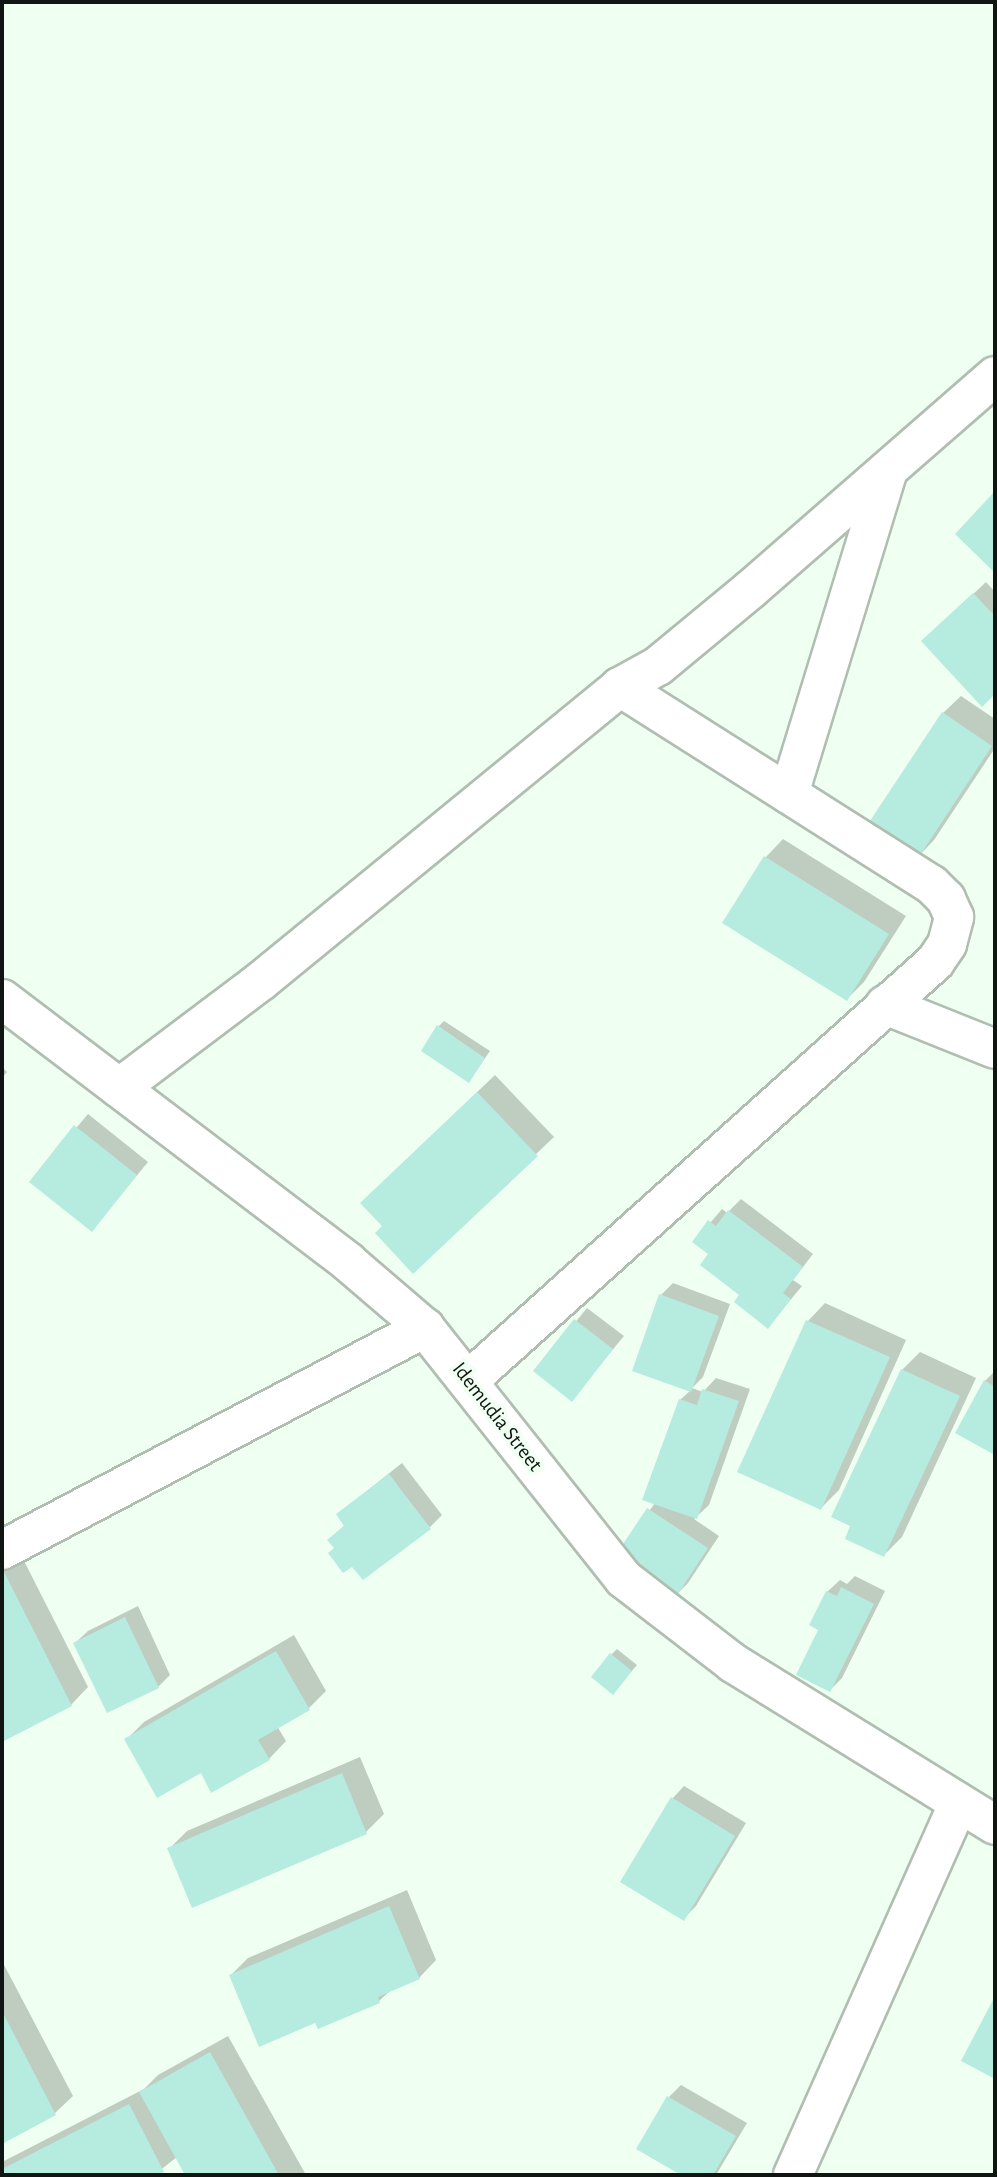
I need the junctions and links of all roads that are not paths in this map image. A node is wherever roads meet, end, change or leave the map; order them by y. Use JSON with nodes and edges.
{"nodes":[{"id":1,"x":995,"y":376,"type":"edge"},
{"id":2,"x":887,"y":473,"type":"junction"},
{"id":3,"x":620,"y":687,"type":"junction"},
{"id":4,"x":789,"y":794,"type":"junction"},
{"id":5,"x":2,"y":999,"type":"edge"},
{"id":6,"x":885,"y":1005,"type":"junction"},
{"id":7,"x":995,"y":1049,"type":"edge"},
{"id":8,"x":119,"y":1088,"type":"junction"},
{"id":9,"x":425,"y":1328,"type":"junction"},
{"id":10,"x":469,"y":1380,"type":"junction"},
{"id":11,"x":2,"y":1550,"type":"edge"},
{"id":12,"x":984,"y":1815,"type":"edge"},
{"id":13,"x":793,"y":2175,"type":"edge"}],
"edges":[{"from":1,"to":2,"type":"street"},
{"from":2,"to":3,"type":"street"},
{"from":2,"to":4,"type":"street"},
{"from":3,"to":4,"type":"street"},
{"from":3,"to":8,"type":"street"},
{"from":4,"to":6,"type":"street"},
{"from":5,"to":8,"type":"street","name":"Idemudia Street"},
{"from":6,"to":7,"type":"street"},
{"from":6,"to":10,"type":"street"},
{"from":8,"to":9,"type":"street","name":"Idemudia Street"},
{"from":9,"to":10,"type":"street","name":"Idemudia Street"},
{"from":9,"to":11,"type":"street"},
{"from":10,"to":12,"type":"street","name":"Idemudia Street"},
{"from":12,"to":13,"type":"street"}]}
